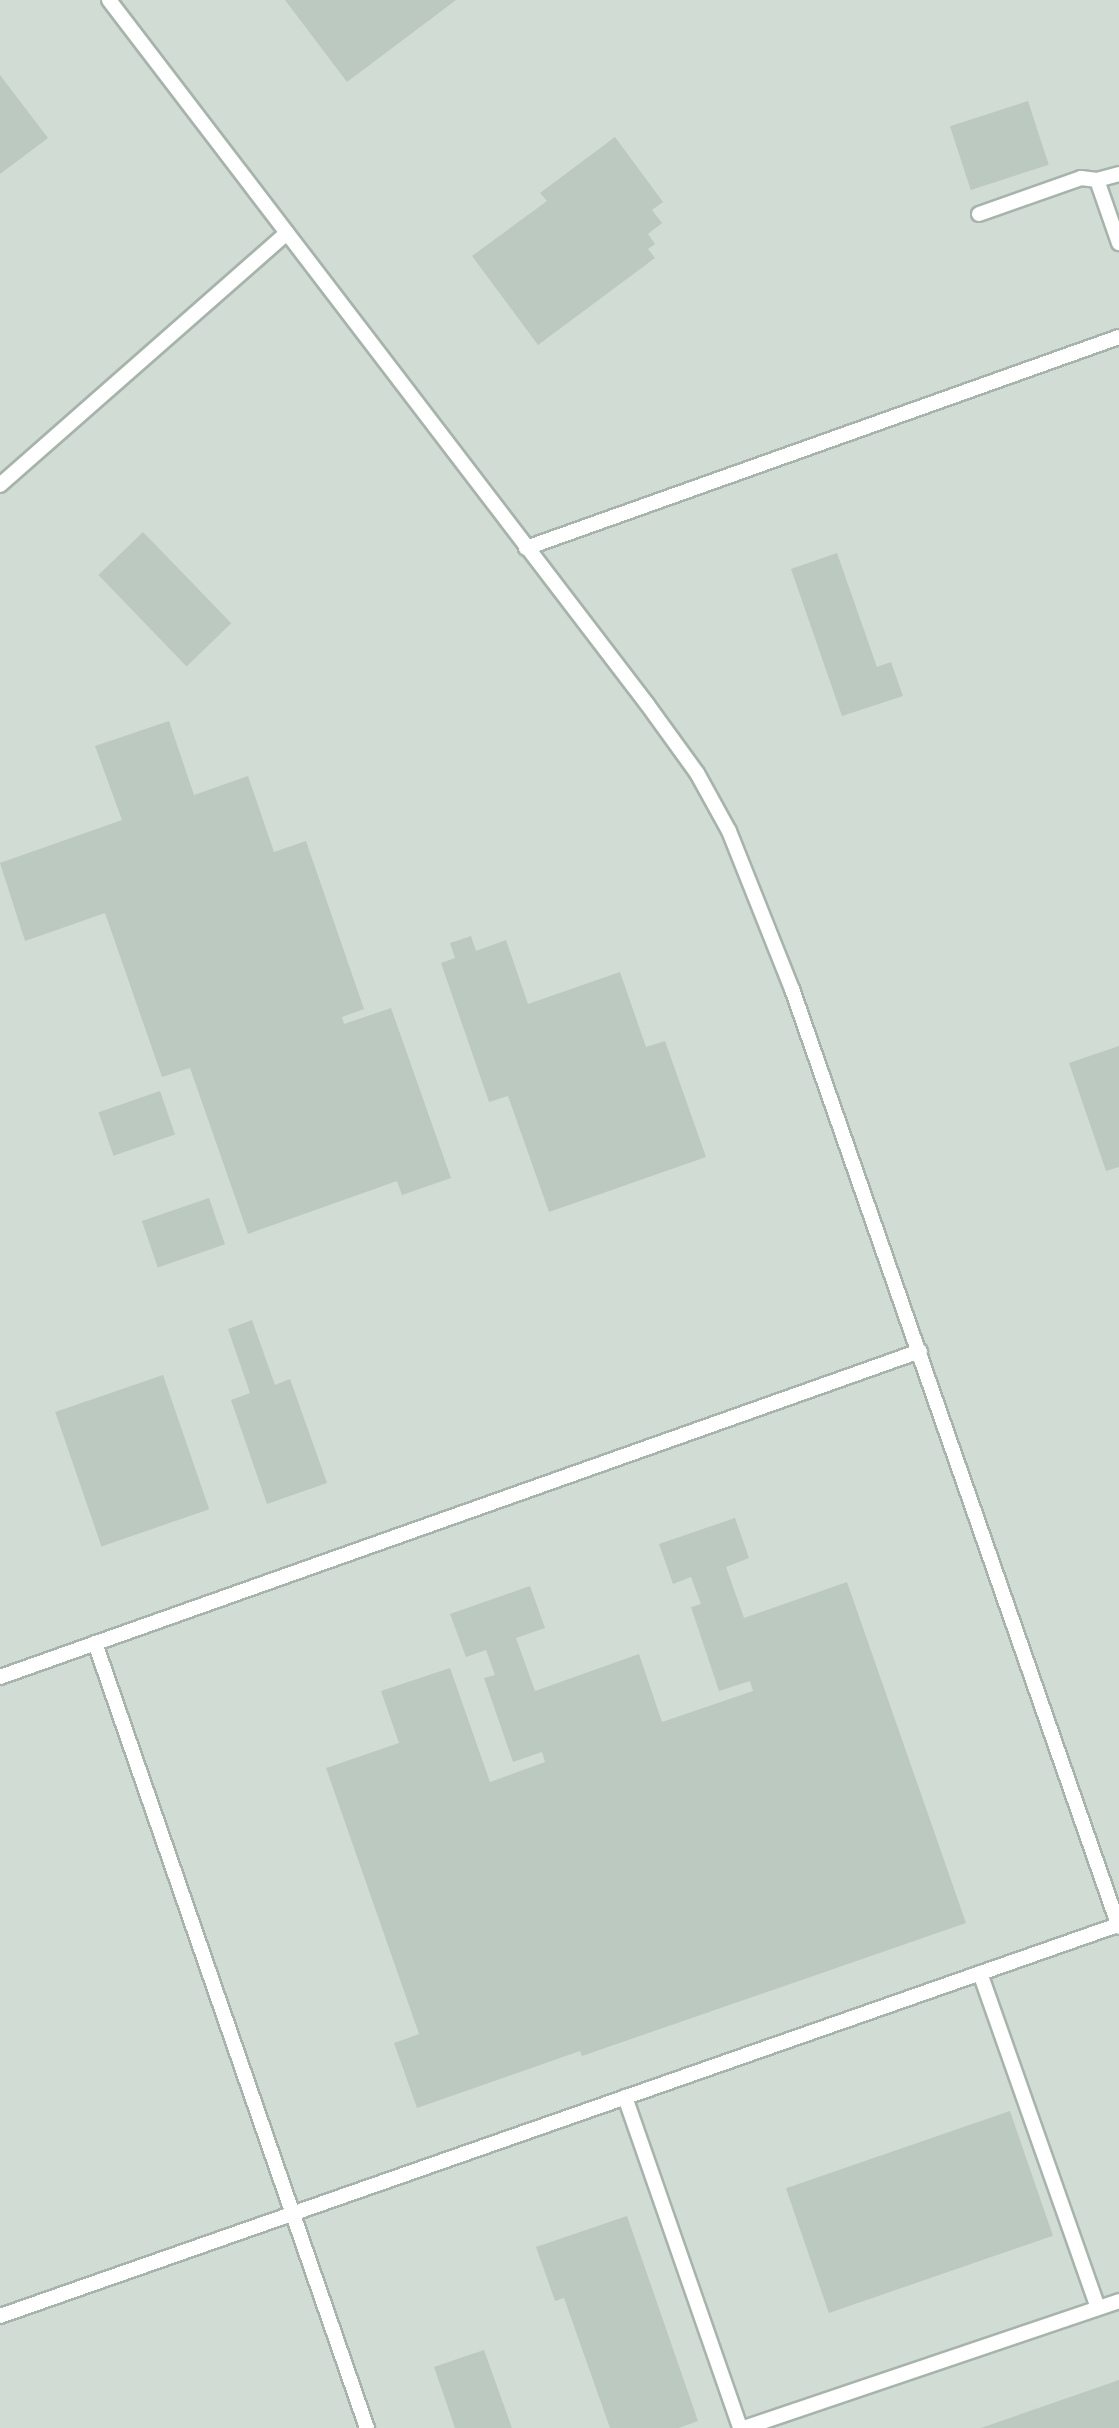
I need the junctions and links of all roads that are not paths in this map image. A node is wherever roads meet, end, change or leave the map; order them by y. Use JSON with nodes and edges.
{"nodes":[{"id":1,"x":109,"y":0,"type":"edge"},
{"id":2,"x":1119,"y":174,"type":"edge"},
{"id":3,"x":1097,"y":180,"type":"junction"},
{"id":4,"x":979,"y":214,"type":"dead end"},
{"id":5,"x":287,"y":233,"type":"junction"},
{"id":6,"x":1119,"y":243,"type":"edge"},
{"id":7,"x":1119,"y":337,"type":"edge"},
{"id":8,"x":0,"y":485,"type":"edge"},
{"id":9,"x":526,"y":548,"type":"junction"},
{"id":10,"x":920,"y":1351,"type":"junction"},
{"id":11,"x":95,"y":1643,"type":"junction"},
{"id":12,"x":0,"y":1677,"type":"edge"},
{"id":13,"x":1119,"y":1926,"type":"edge"},
{"id":14,"x":980,"y":1973,"type":"junction"},
{"id":15,"x":625,"y":2097,"type":"junction"},
{"id":16,"x":293,"y":2213,"type":"junction"},
{"id":17,"x":1119,"y":2301,"type":"edge"},
{"id":18,"x":1098,"y":2308,"type":"junction"},
{"id":19,"x":0,"y":2316,"type":"edge"},
{"id":20,"x":367,"y":2428,"type":"edge"},
{"id":21,"x":742,"y":2428,"type":"edge"}],
"edges":[{"from":1,"to":5,"type":"lane"},
{"from":2,"to":3,"type":"lane"},
{"from":3,"to":4,"type":"lane"},
{"from":3,"to":6,"type":"lane"},
{"from":5,"to":8,"type":"lane"},
{"from":5,"to":9,"type":"lane"},
{"from":7,"to":9,"type":"lane"},
{"from":9,"to":10,"type":"lane"},
{"from":10,"to":11,"type":"lane"},
{"from":10,"to":13,"type":"lane"},
{"from":11,"to":12,"type":"lane"},
{"from":11,"to":16,"type":"lane"},
{"from":13,"to":14,"type":"lane"},
{"from":14,"to":15,"type":"lane"},
{"from":14,"to":18,"type":"lane"},
{"from":15,"to":16,"type":"lane"},
{"from":15,"to":21,"type":"lane"},
{"from":16,"to":19,"type":"lane"},
{"from":16,"to":20,"type":"lane"},
{"from":17,"to":18,"type":"lane"},
{"from":18,"to":21,"type":"lane"}]}
